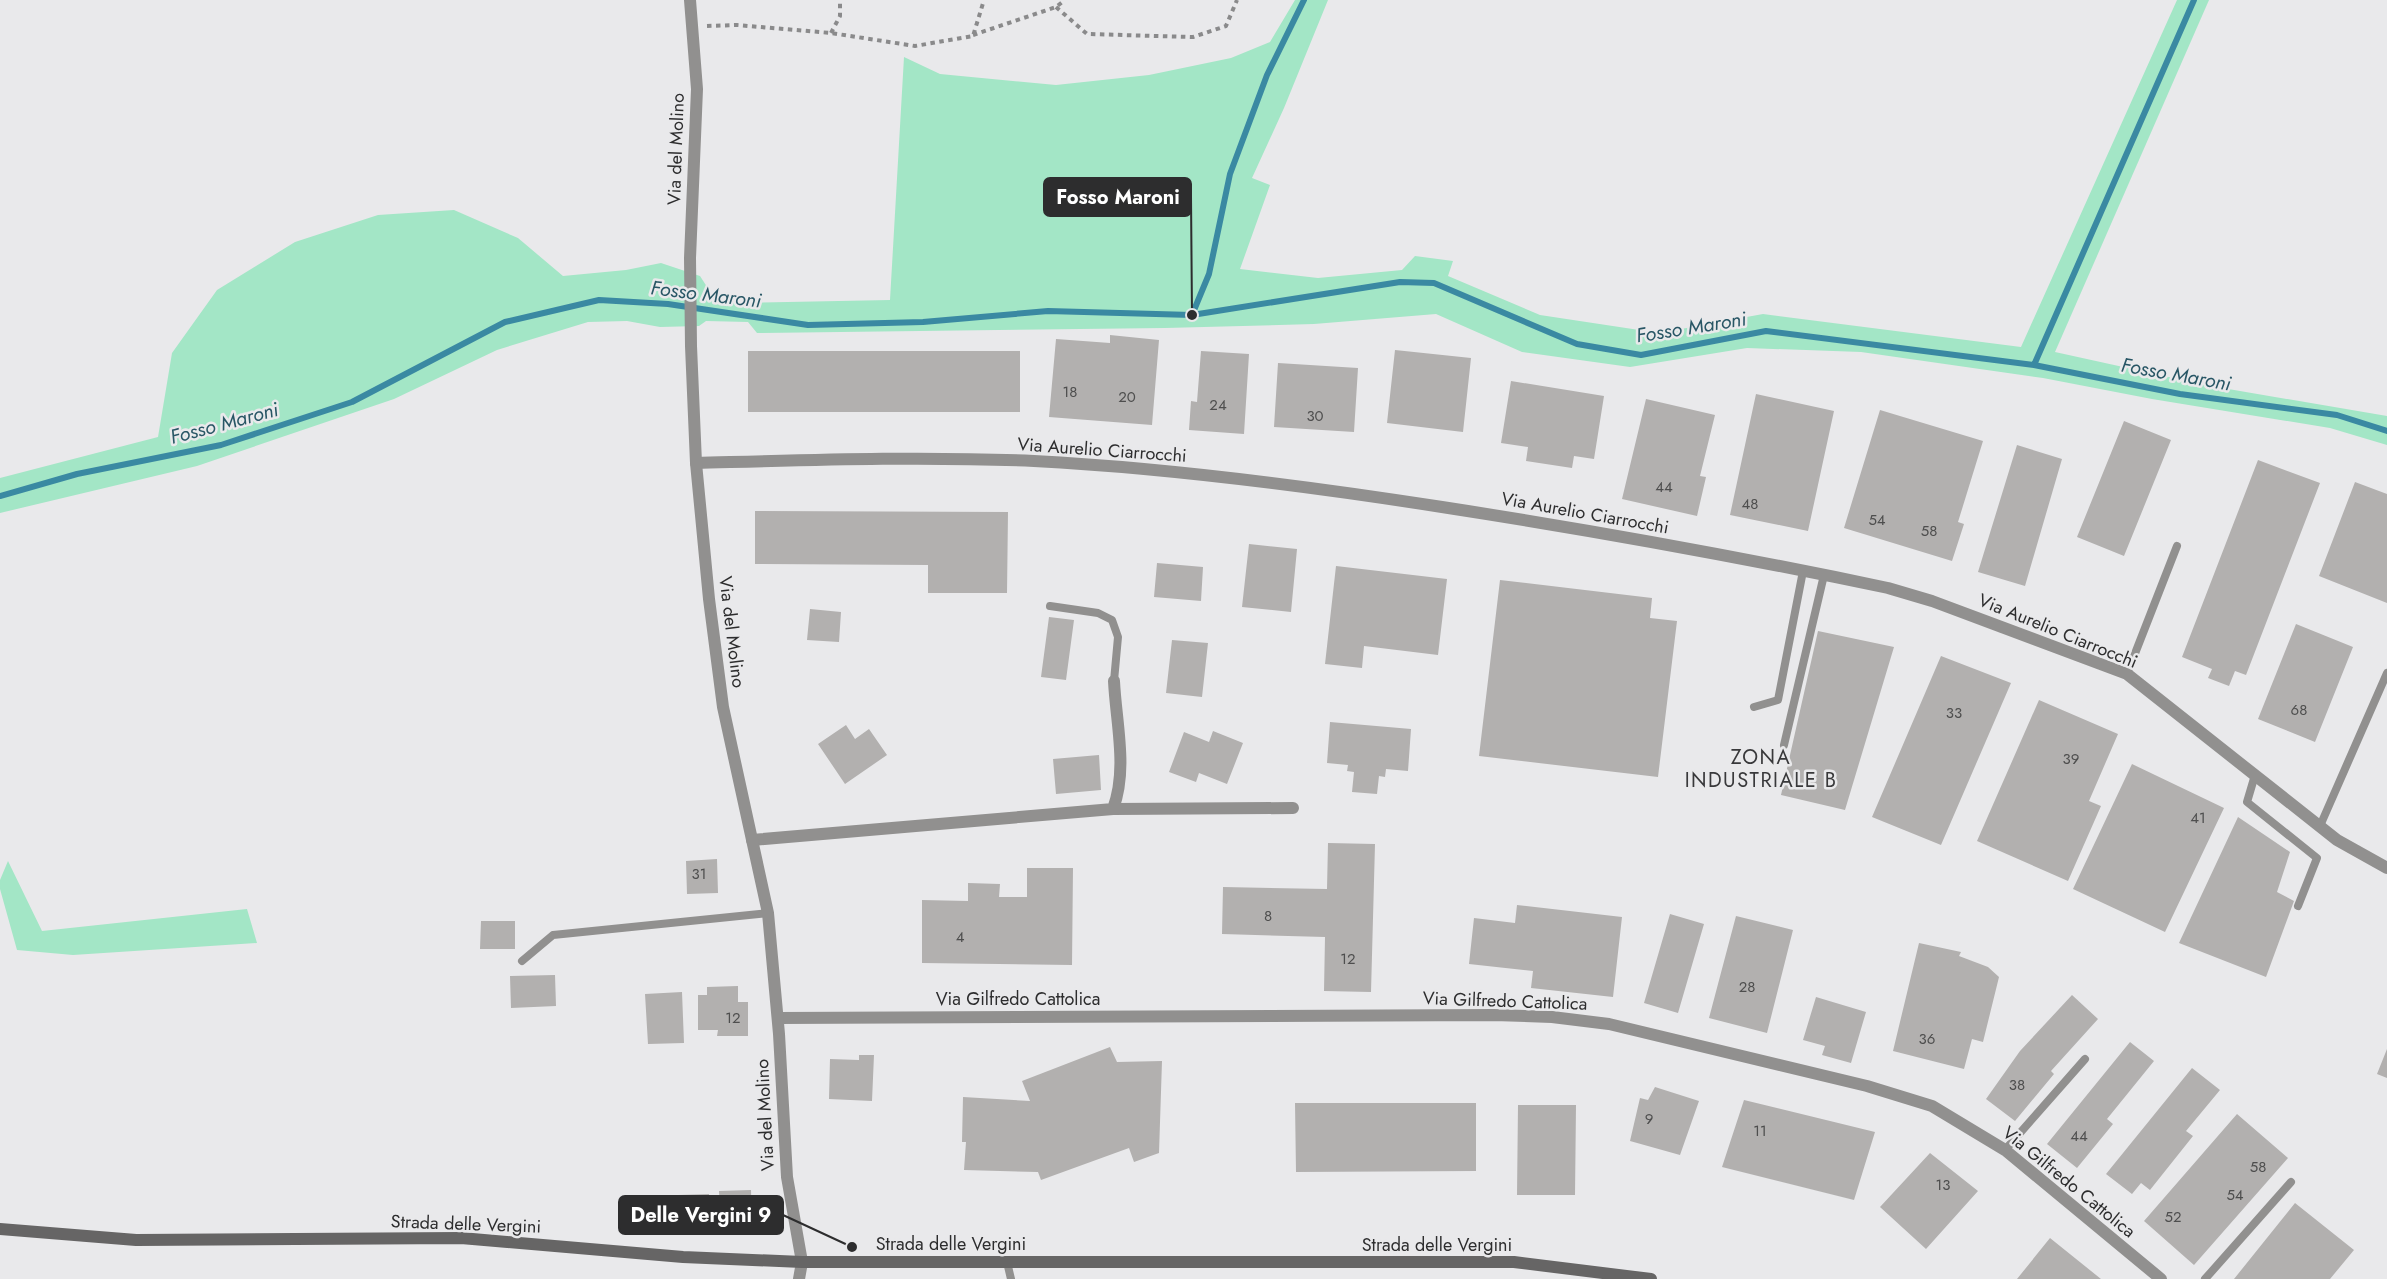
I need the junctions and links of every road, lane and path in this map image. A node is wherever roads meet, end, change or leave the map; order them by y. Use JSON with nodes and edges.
{"nodes":[{"id":1,"x":690,"y":0,"type":"edge"},
{"id":2,"x":840,"y":0,"type":"edge"},
{"id":3,"x":984,"y":0,"type":"edge"},
{"id":4,"x":1065,"y":0,"type":"edge"},
{"id":5,"x":1237,"y":0,"type":"edge"},
{"id":6,"x":1056,"y":7,"type":"junction"},
{"id":7,"x":694,"y":27,"type":"junction"},
{"id":8,"x":831,"y":33,"type":"junction"},
{"id":9,"x":973,"y":36,"type":"junction"},
{"id":10,"x":696,"y":463,"type":"junction"},
{"id":11,"x":2177,"y":546,"type":"dead end"},
{"id":12,"x":1803,"y":571,"type":"junction"},
{"id":13,"x":1824,"y":575,"type":"junction"},
{"id":14,"x":1050,"y":606,"type":"dead end"},
{"id":15,"x":2387,"y":673,"type":"edge"},
{"id":16,"x":2127,"y":674,"type":"junction"},
{"id":17,"x":1114,"y":681,"type":"joint"},
{"id":18,"x":1754,"y":707,"type":"dead end"},
{"id":19,"x":1784,"y":745,"type":"dead end"},
{"id":20,"x":2255,"y":775,"type":"junction"},
{"id":21,"x":1293,"y":808,"type":"dead end"},
{"id":22,"x":1113,"y":809,"type":"junction"},
{"id":23,"x":2320,"y":826,"type":"junction"},
{"id":24,"x":752,"y":840,"type":"junction"},
{"id":25,"x":2387,"y":868,"type":"edge"},
{"id":26,"x":2298,"y":906,"type":"dead end"},
{"id":27,"x":768,"y":913,"type":"junction"},
{"id":28,"x":522,"y":961,"type":"dead end"},
{"id":29,"x":777,"y":1018,"type":"junction"},
{"id":30,"x":2085,"y":1059,"type":"dead end"},
{"id":31,"x":2005,"y":1150,"type":"junction"},
{"id":32,"x":2291,"y":1182,"type":"dead end"},
{"id":33,"x":0,"y":1229,"type":"edge"},
{"id":34,"x":802,"y":1262,"type":"junction"},
{"id":35,"x":1007,"y":1262,"type":"junction"},
{"id":36,"x":799,"y":1279,"type":"edge"},
{"id":37,"x":1011,"y":1279,"type":"edge"},
{"id":38,"x":1650,"y":1279,"type":"edge"},
{"id":39,"x":2161,"y":1279,"type":"edge"},
{"id":40,"x":2205,"y":1279,"type":"edge"}],
"edges":[{"from":1,"to":7,"type":"street","name":"Via del Molino"},
{"from":2,"to":8,"type":"path"},
{"from":3,"to":9,"type":"path"},
{"from":4,"to":6,"type":"path"},
{"from":5,"to":6,"type":"path"},
{"from":6,"to":9,"type":"path"},
{"from":7,"to":8,"type":"path"},
{"from":7,"to":10,"type":"street","name":"Via del Molino"},
{"from":8,"to":9,"type":"path"},
{"from":10,"to":12,"type":"street","name":"Via Aurelio Ciarrocchi"},
{"from":10,"to":24,"type":"street","name":"Via del Molino"},
{"from":11,"to":16,"type":"lane"},
{"from":12,"to":13,"type":"street","name":"Via Aurelio Ciarrocchi"},
{"from":12,"to":18,"type":"lane"},
{"from":13,"to":16,"type":"street","name":"Via Aurelio Ciarrocchi"},
{"from":13,"to":19,"type":"lane"},
{"from":14,"to":17,"type":"lane"},
{"from":15,"to":23,"type":"lane"},
{"from":16,"to":20,"type":"street","name":"Via Aurelio Ciarrocchi"},
{"from":17,"to":22,"type":"street"},
{"from":20,"to":23,"type":"street","name":"Via Aurelio Ciarrocchi"},
{"from":20,"to":26,"type":"lane"},
{"from":21,"to":22,"type":"street"},
{"from":22,"to":24,"type":"street"},
{"from":23,"to":25,"type":"street","name":"Via Aurelio Ciarrocchi"},
{"from":24,"to":27,"type":"street","name":"Via del Molino"},
{"from":27,"to":28,"type":"lane"},
{"from":27,"to":29,"type":"street","name":"Via del Molino"},
{"from":29,"to":31,"type":"street","name":"Via Gilfredo Cattolica"},
{"from":29,"to":34,"type":"street","name":"Via del Molino"},
{"from":30,"to":31,"type":"lane"},
{"from":31,"to":39,"type":"street","name":"Via Gilfredo Cattolica"},
{"from":32,"to":40,"type":"lane"},
{"from":33,"to":34,"type":"main road","name":"Strada delle Vergini"},
{"from":34,"to":35,"type":"main road","name":"Strada delle Vergini"},
{"from":34,"to":36,"type":"street"},
{"from":35,"to":37,"type":"lane"},
{"from":35,"to":38,"type":"main road","name":"Strada delle Vergini"}]}
